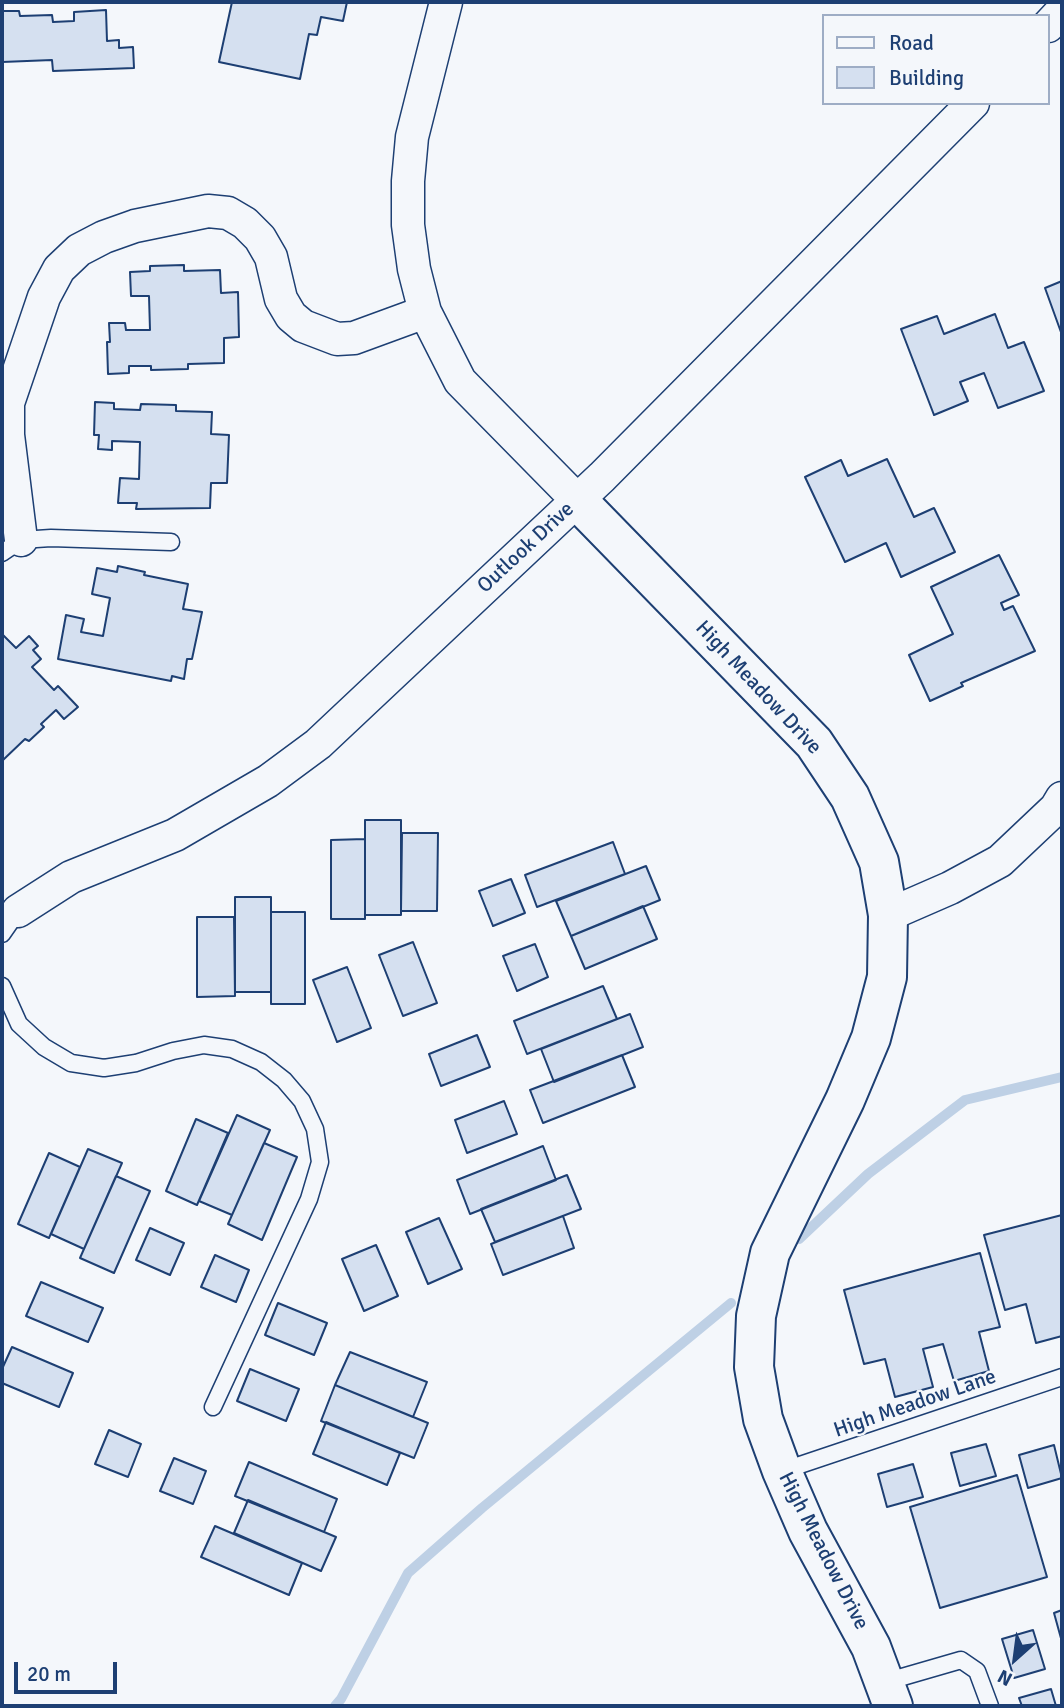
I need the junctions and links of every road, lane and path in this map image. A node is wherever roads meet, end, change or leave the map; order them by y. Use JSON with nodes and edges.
{"nodes":[{"id":1,"x":446,"y":2,"type":"edge"},
{"id":2,"x":1062,"y":11,"type":"edge"},
{"id":3,"x":1050,"y":24,"type":"edge"},
{"id":4,"x":971,"y":105,"type":"edge"},
{"id":5,"x":425,"y":312,"type":"junction"},
{"id":6,"x":577,"y":500,"type":"junction"},
{"id":7,"x":171,"y":542,"type":"dead end"},
{"id":8,"x":12,"y":547,"type":"edge"},
{"id":9,"x":1062,"y":798,"type":"edge"},
{"id":10,"x":888,"y":915,"type":"junction"},
{"id":11,"x":10,"y":923,"type":"edge"},
{"id":12,"x":2,"y":986,"type":"edge"},
{"id":13,"x":1062,"y":1377,"type":"edge"},
{"id":14,"x":213,"y":1407,"type":"dead end"},
{"id":15,"x":782,"y":1471,"type":"junction"},
{"id":16,"x":889,"y":1694,"type":"edge"},
{"id":17,"x":990,"y":1706,"type":"edge"}],
"edges":[{"from":1,"to":5,"type":"street","name":"High Meadow Drive"},
{"from":2,"to":3,"type":"street"},
{"from":4,"to":6,"type":"street","name":"Outlook Drive"},
{"from":5,"to":6,"type":"street","name":"High Meadow Drive"},
{"from":5,"to":8,"type":"street"},
{"from":6,"to":10,"type":"street","name":"High Meadow Drive"},
{"from":6,"to":11,"type":"street","name":"Outlook Drive"},
{"from":7,"to":8,"type":"lane"},
{"from":9,"to":10,"type":"street"},
{"from":10,"to":15,"type":"street","name":"High Meadow Drive"},
{"from":12,"to":14,"type":"lane"},
{"from":13,"to":15,"type":"lane","name":"High Meadow Lane"},
{"from":15,"to":16,"type":"street","name":"High Meadow Drive"},
{"from":16,"to":17,"type":"lane"}]}
